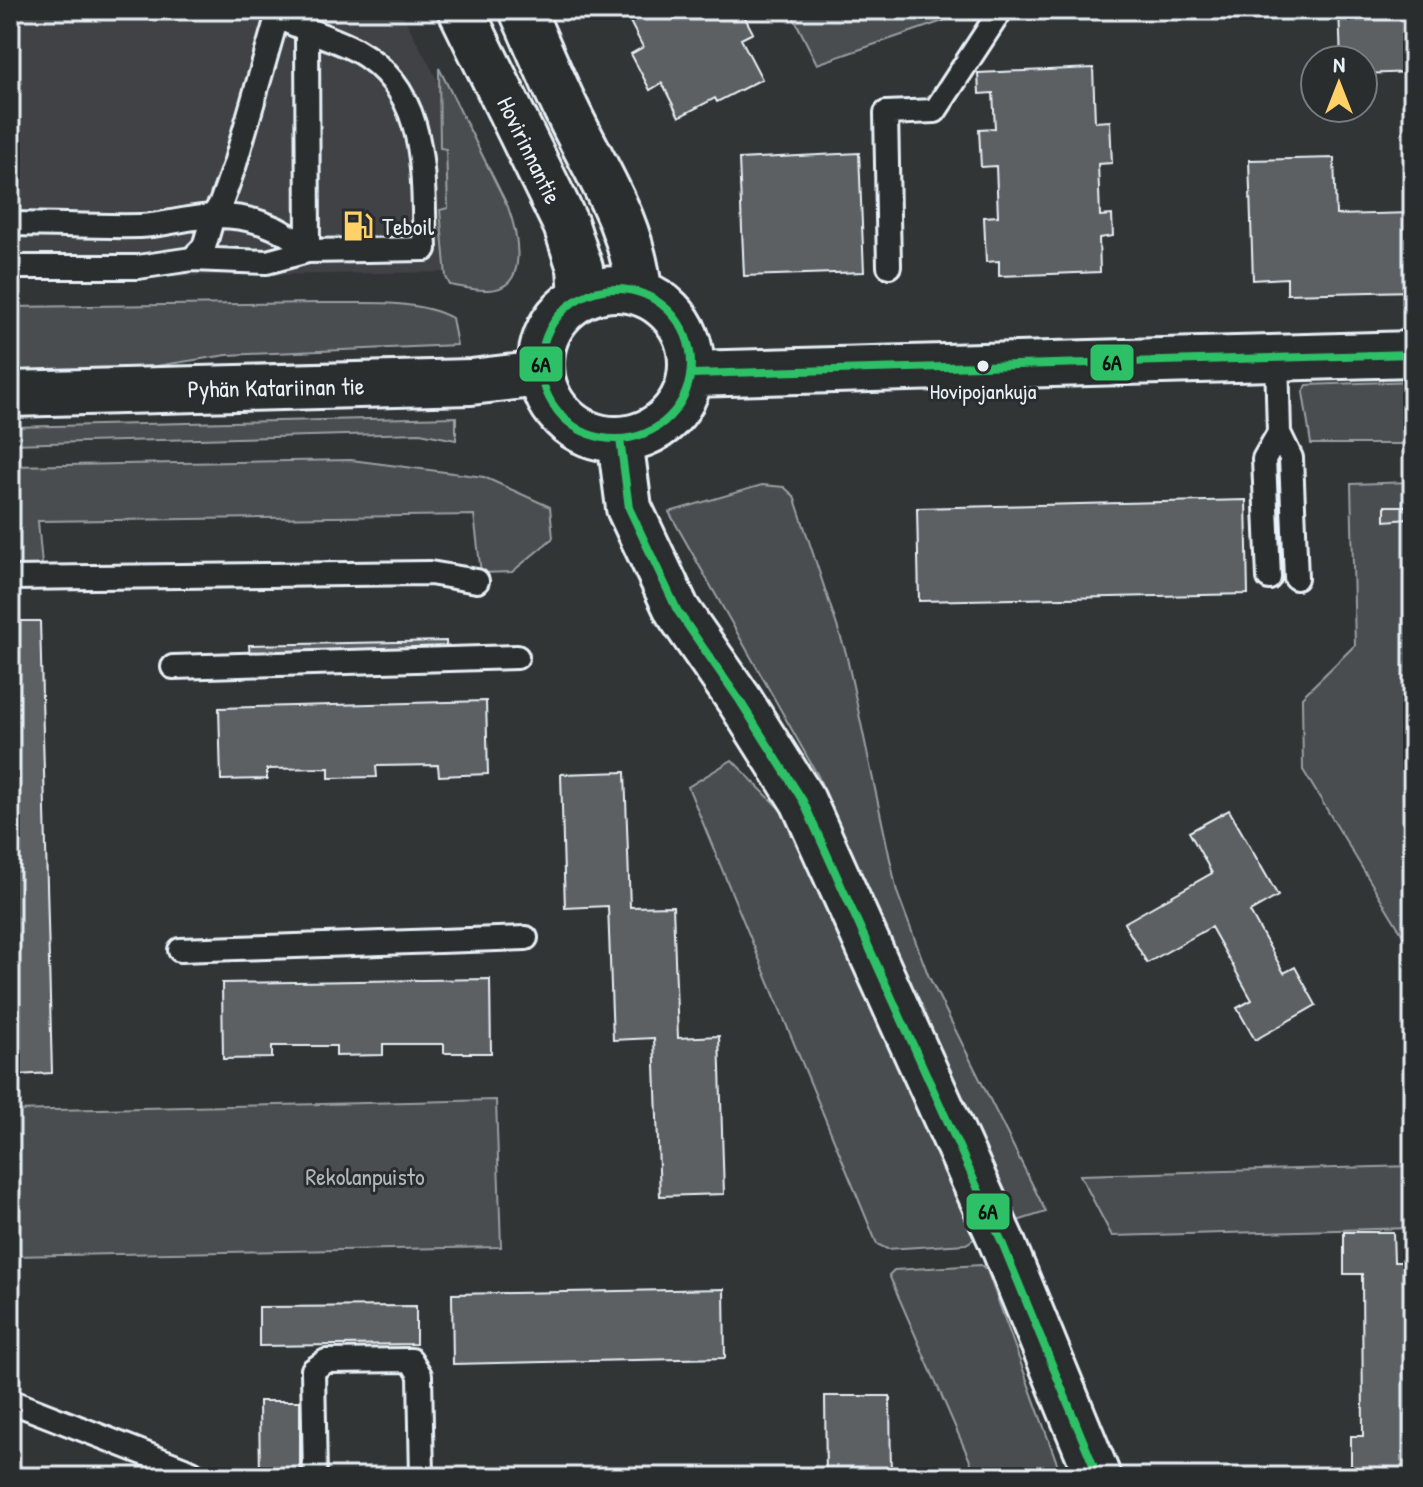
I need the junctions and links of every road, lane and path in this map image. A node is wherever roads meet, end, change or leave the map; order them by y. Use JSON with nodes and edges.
{"nodes":[{"id":1,"x":461,"y":10,"type":"edge"},
{"id":2,"x":522,"y":10,"type":"edge"},
{"id":3,"x":1001,"y":10,"type":"edge"},
{"id":4,"x":278,"y":13,"type":"edge"},
{"id":5,"x":307,"y":32,"type":"junction"},
{"id":6,"x":213,"y":216,"type":"junction"},
{"id":7,"x":10,"y":224,"type":"edge"},
{"id":8,"x":308,"y":251,"type":"junction"},
{"id":9,"x":192,"y":259,"type":"junction"},
{"id":10,"x":889,"y":266,"type":"dead end"},
{"id":11,"x":10,"y":267,"type":"edge"},
{"id":12,"x":639,"y":291,"type":"junction"},
{"id":13,"x":582,"y":296,"type":"junction"},
{"id":14,"x":1413,"y":354,"type":"edge"},
{"id":15,"x":1277,"y":358,"type":"junction"},
{"id":16,"x":541,"y":374,"type":"junction"},
{"id":17,"x":691,"y":374,"type":"junction"},
{"id":18,"x":10,"y":394,"type":"edge"},
{"id":19,"x":1279,"y":433,"type":"junction"},
{"id":20,"x":620,"y":439,"type":"junction"},
{"id":21,"x":10,"y":578,"type":"edge"},
{"id":22,"x":1269,"y":578,"type":"dead end"},
{"id":23,"x":1296,"y":578,"type":"dead end"},
{"id":24,"x":477,"y":581,"type":"dead end"},
{"id":25,"x":517,"y":657,"type":"dead end"},
{"id":26,"x":173,"y":667,"type":"dead end"},
{"id":27,"x":526,"y":938,"type":"dead end"},
{"id":28,"x":180,"y":950,"type":"dead end"},
{"id":29,"x":10,"y":1401,"type":"edge"},
{"id":30,"x":192,"y":1477,"type":"edge"},
{"id":31,"x":315,"y":1477,"type":"edge"},
{"id":32,"x":422,"y":1477,"type":"edge"},
{"id":33,"x":1098,"y":1477,"type":"edge"}],
"edges":[{"from":1,"to":13,"type":"street","name":"Hovirinnantie"},
{"from":2,"to":12,"type":"street","name":"Hovirinnantie"},
{"from":3,"to":10,"type":"lane"},
{"from":4,"to":5,"type":"lane"},
{"from":4,"to":6,"type":"lane"},
{"from":5,"to":8,"type":"lane"},
{"from":5,"to":8,"type":"lane"},
{"from":6,"to":7,"type":"lane"},
{"from":6,"to":8,"type":"lane"},
{"from":6,"to":9,"type":"lane"},
{"from":8,"to":9,"type":"lane"},
{"from":9,"to":11,"type":"lane"},
{"from":12,"to":13,"type":"street"},
{"from":12,"to":17,"type":"street"},
{"from":13,"to":16,"type":"street"},
{"from":14,"to":15,"type":"street"},
{"from":15,"to":17,"type":"street"},
{"from":15,"to":19,"type":"lane"},
{"from":16,"to":18,"type":"street","name":"Pyhän Katariinan tie"},
{"from":16,"to":20,"type":"street"},
{"from":17,"to":20,"type":"street"},
{"from":19,"to":22,"type":"lane"},
{"from":19,"to":23,"type":"lane"},
{"from":20,"to":33,"type":"street"},
{"from":21,"to":24,"type":"lane"},
{"from":25,"to":26,"type":"lane"},
{"from":27,"to":28,"type":"lane"},
{"from":29,"to":30,"type":"lane"},
{"from":31,"to":32,"type":"lane"}]}
